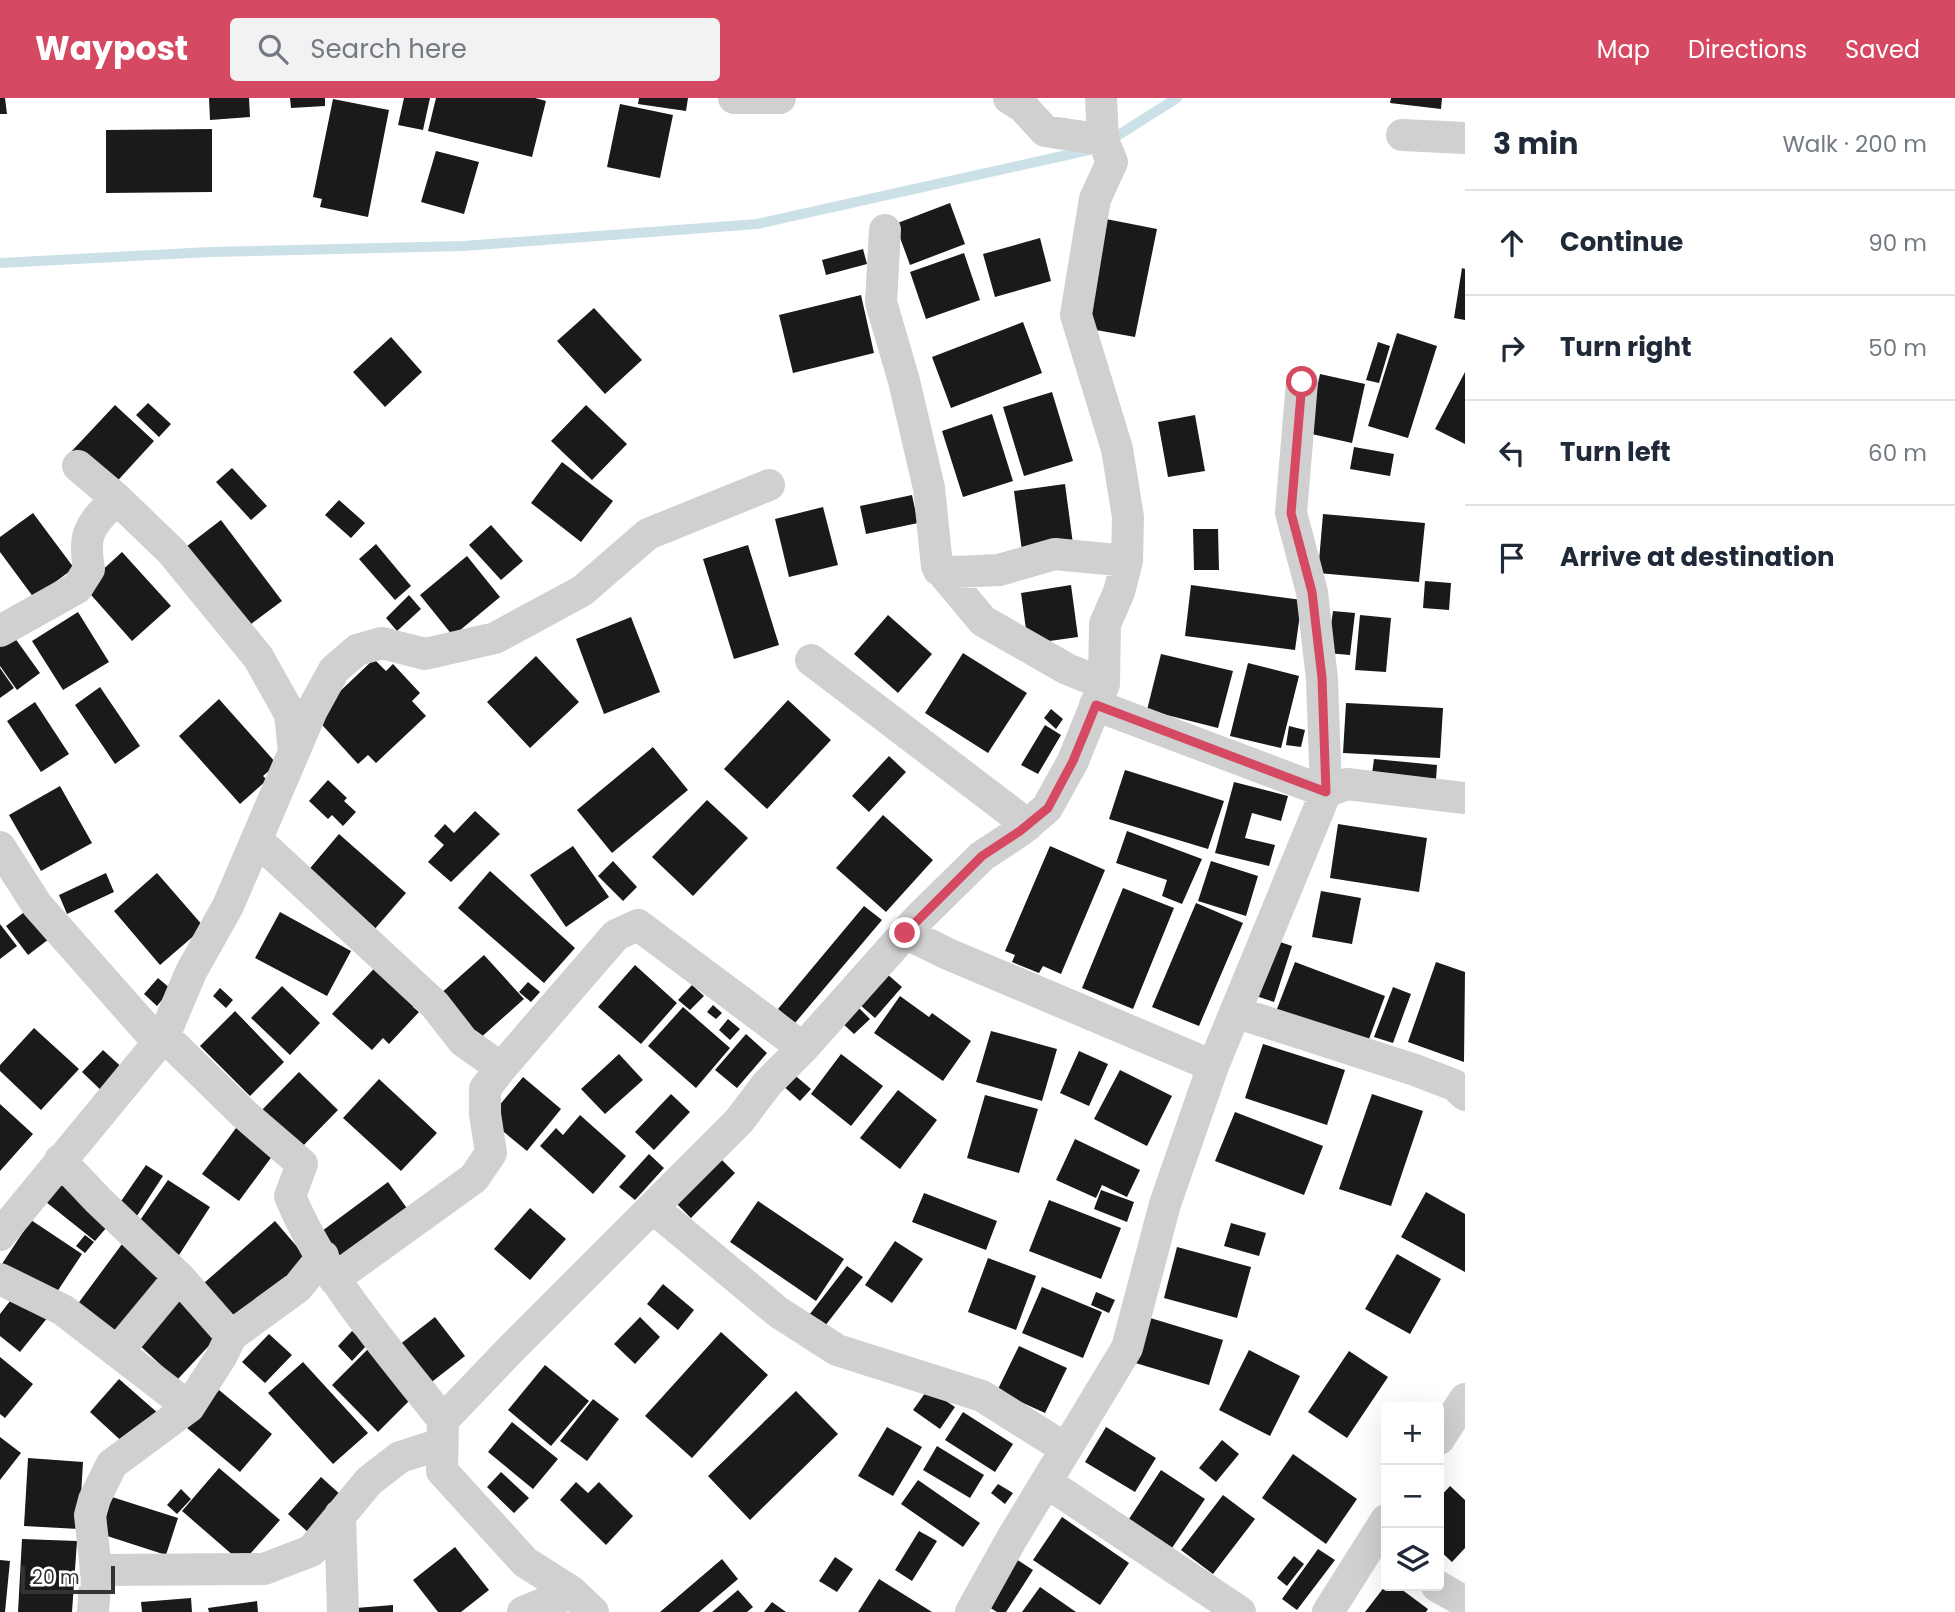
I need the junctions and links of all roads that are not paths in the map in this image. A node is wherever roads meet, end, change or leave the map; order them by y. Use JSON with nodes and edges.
{"nodes":[{"id":1,"x":734,"y":98,"type":"edge"},
{"id":2,"x":780,"y":98,"type":"edge"},
{"id":3,"x":1009,"y":98,"type":"edge"},
{"id":4,"x":1101,"y":98,"type":"edge"},
{"id":5,"x":1402,"y":135,"type":"dead end"},
{"id":6,"x":1465,"y":138,"type":"edge"},
{"id":7,"x":1103,"y":140,"type":"junction"},
{"id":8,"x":885,"y":230,"type":"dead end"},
{"id":9,"x":1302,"y":382,"type":"dead end"},
{"id":10,"x":78,"y":466,"type":"dead end"},
{"id":11,"x":769,"y":485,"type":"dead end"},
{"id":12,"x":116,"y":498,"type":"junction"},
{"id":13,"x":1127,"y":561,"type":"junction"},
{"id":14,"x":939,"y":570,"type":"junction"},
{"id":15,"x":0,"y":631,"type":"edge"},
{"id":16,"x":811,"y":660,"type":"dead end"},
{"id":17,"x":1100,"y":694,"type":"junction"},
{"id":18,"x":301,"y":712,"type":"junction"},
{"id":19,"x":1326,"y":792,"type":"junction"},
{"id":20,"x":1465,"y":798,"type":"edge"},
{"id":21,"x":1028,"y":825,"type":"junction"},
{"id":22,"x":258,"y":841,"type":"junction"},
{"id":23,"x":0,"y":847,"type":"edge"},
{"id":24,"x":905,"y":933,"type":"junction"},
{"id":25,"x":1236,"y":1012,"type":"junction"},
{"id":26,"x":161,"y":1039,"type":"junction"},
{"id":27,"x":803,"y":1048,"type":"junction"},
{"id":28,"x":1213,"y":1066,"type":"junction"},
{"id":29,"x":500,"y":1068,"type":"junction"},
{"id":30,"x":1465,"y":1095,"type":"edge"},
{"id":31,"x":60,"y":1160,"type":"junction"},
{"id":32,"x":653,"y":1208,"type":"junction"},
{"id":33,"x":0,"y":1235,"type":"edge"},
{"id":34,"x":328,"y":1267,"type":"junction"},
{"id":35,"x":179,"y":1277,"type":"junction"},
{"id":36,"x":0,"y":1279,"type":"edge"},
{"id":37,"x":231,"y":1336,"type":"junction"},
{"id":38,"x":117,"y":1352,"type":"junction"},
{"id":39,"x":1465,"y":1399,"type":"edge"},
{"id":40,"x":189,"y":1407,"type":"junction"},
{"id":41,"x":1444,"y":1431,"type":"edge"},
{"id":42,"x":442,"y":1432,"type":"junction"},
{"id":43,"x":1066,"y":1449,"type":"junction"},
{"id":44,"x":1046,"y":1482,"type":"junction"},
{"id":45,"x":340,"y":1515,"type":"junction"},
{"id":46,"x":1384,"y":1528,"type":"edge"},
{"id":47,"x":1378,"y":1551,"type":"edge"},
{"id":48,"x":525,"y":1562,"type":"junction"},
{"id":49,"x":96,"y":1570,"type":"junction"},
{"id":50,"x":1444,"y":1590,"type":"edge"},
{"id":51,"x":582,"y":1602,"type":"edge"},
{"id":52,"x":1465,"y":1602,"type":"edge"},
{"id":53,"x":93,"y":1612,"type":"edge"},
{"id":54,"x":343,"y":1612,"type":"edge"},
{"id":55,"x":524,"y":1612,"type":"edge"},
{"id":56,"x":971,"y":1612,"type":"edge"},
{"id":57,"x":1240,"y":1612,"type":"edge"},
{"id":58,"x":1328,"y":1612,"type":"edge"}],
"edges":[{"from":1,"to":2,"type":"street"},
{"from":3,"to":7,"type":"street"},
{"from":4,"to":7,"type":"street"},
{"from":5,"to":6,"type":"street"},
{"from":7,"to":13,"type":"street"},
{"from":8,"to":14,"type":"street"},
{"from":9,"to":19,"type":"street"},
{"from":10,"to":12,"type":"street"},
{"from":11,"to":18,"type":"street"},
{"from":12,"to":15,"type":"street"},
{"from":12,"to":18,"type":"street"},
{"from":13,"to":14,"type":"street"},
{"from":13,"to":17,"type":"street"},
{"from":14,"to":17,"type":"street"},
{"from":16,"to":21,"type":"street"},
{"from":17,"to":19,"type":"street"},
{"from":17,"to":21,"type":"street"},
{"from":18,"to":22,"type":"street"},
{"from":19,"to":20,"type":"street"},
{"from":19,"to":25,"type":"street"},
{"from":21,"to":24,"type":"street"},
{"from":22,"to":26,"type":"street"},
{"from":22,"to":29,"type":"street"},
{"from":23,"to":26,"type":"street"},
{"from":24,"to":27,"type":"street"},
{"from":24,"to":28,"type":"street"},
{"from":25,"to":28,"type":"street"},
{"from":25,"to":30,"type":"street"},
{"from":26,"to":31,"type":"street"},
{"from":26,"to":34,"type":"street"},
{"from":27,"to":29,"type":"street"},
{"from":27,"to":32,"type":"street"},
{"from":28,"to":43,"type":"street"},
{"from":29,"to":34,"type":"street"},
{"from":31,"to":33,"type":"street"},
{"from":31,"to":35,"type":"street"},
{"from":32,"to":42,"type":"street"},
{"from":32,"to":43,"type":"street"},
{"from":34,"to":37,"type":"street"},
{"from":34,"to":42,"type":"street"},
{"from":35,"to":37,"type":"street"},
{"from":35,"to":38,"type":"street"},
{"from":36,"to":38,"type":"street"},
{"from":37,"to":40,"type":"street"},
{"from":38,"to":40,"type":"street"},
{"from":39,"to":41,"type":"street"},
{"from":40,"to":49,"type":"street"},
{"from":42,"to":45,"type":"street"},
{"from":42,"to":48,"type":"street"},
{"from":43,"to":44,"type":"street"},
{"from":44,"to":56,"type":"street"},
{"from":44,"to":57,"type":"street"},
{"from":45,"to":49,"type":"street"},
{"from":45,"to":54,"type":"street"},
{"from":46,"to":47,"type":"street"},
{"from":47,"to":58,"type":"street"},
{"from":48,"to":51,"type":"street"},
{"from":48,"to":55,"type":"street"},
{"from":49,"to":53,"type":"street"},
{"from":50,"to":52,"type":"street"},
{"from":51,"to":55,"type":"street"}]}
